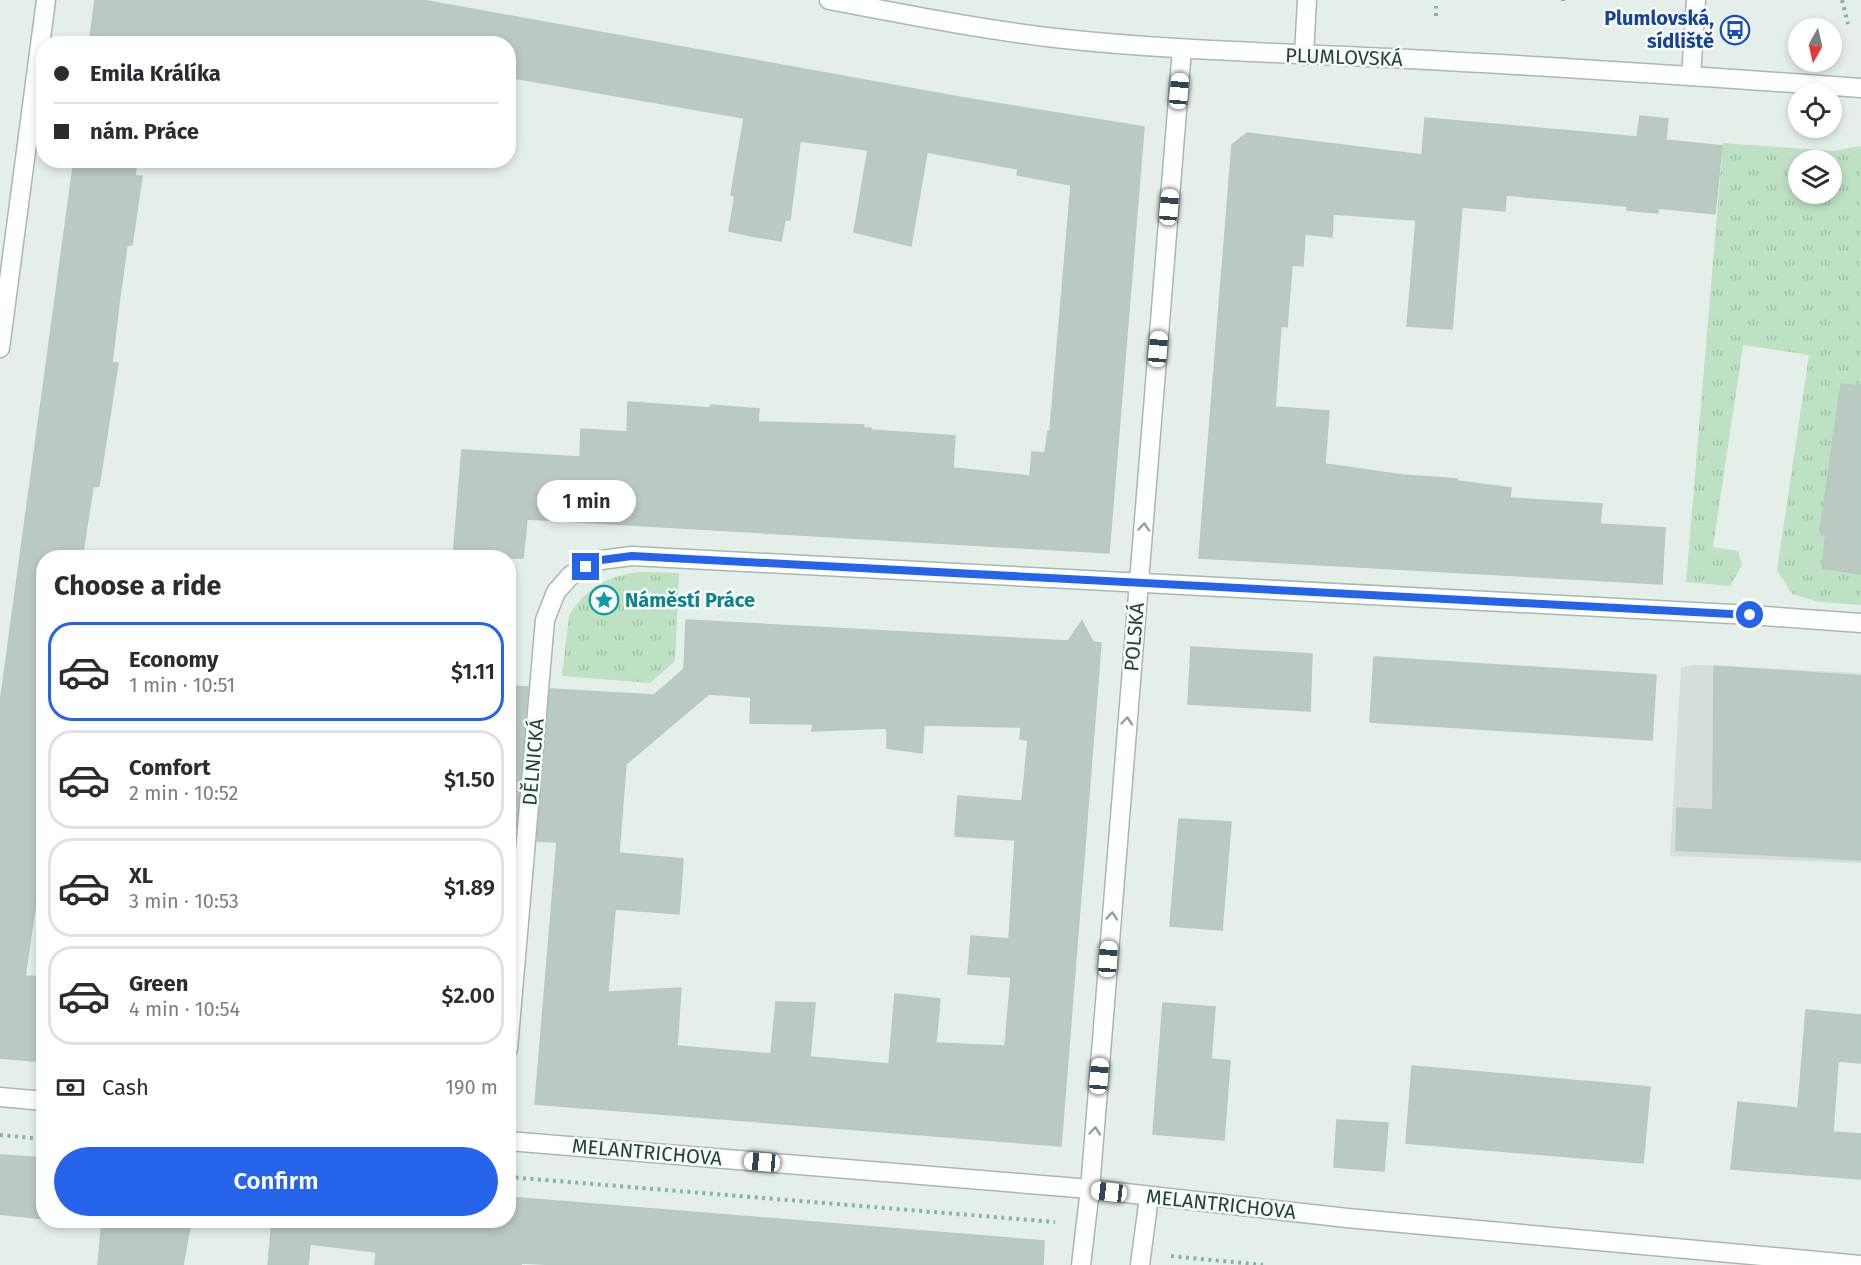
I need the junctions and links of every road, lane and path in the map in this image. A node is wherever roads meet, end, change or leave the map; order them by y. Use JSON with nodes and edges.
{"nodes":[{"id":1,"x":46,"y":0,"type":"edge"},
{"id":2,"x":829,"y":0,"type":"edge"},
{"id":3,"x":1307,"y":0,"type":"edge"},
{"id":4,"x":1696,"y":0,"type":"edge"},
{"id":5,"x":1842,"y":0,"type":"edge"},
{"id":6,"x":1436,"y":6,"type":"dead end"},
{"id":7,"x":1436,"y":16,"type":"dead end"},
{"id":8,"x":1848,"y":24,"type":"dead end"},
{"id":9,"x":41,"y":36,"type":"edge"},
{"id":10,"x":1182,"y":50,"type":"junction"},
{"id":11,"x":1304,"y":55,"type":"junction"},
{"id":12,"x":36,"y":76,"type":"edge"},
{"id":13,"x":1691,"y":76,"type":"junction"},
{"id":14,"x":1861,"y":88,"type":"edge"},
{"id":15,"x":0,"y":348,"type":"edge"},
{"id":16,"x":1139,"y":583,"type":"junction"},
{"id":17,"x":1861,"y":623,"type":"edge"},
{"id":18,"x":516,"y":956,"type":"edge"},
{"id":19,"x":0,"y":1097,"type":"edge"},
{"id":20,"x":36,"y":1100,"type":"edge"},
{"id":21,"x":0,"y":1135,"type":"edge"},
{"id":22,"x":36,"y":1138,"type":"edge"},
{"id":23,"x":516,"y":1142,"type":"edge"},
{"id":24,"x":516,"y":1178,"type":"edge"},
{"id":25,"x":1090,"y":1189,"type":"junction"},
{"id":26,"x":1149,"y":1197,"type":"junction"},
{"id":27,"x":1058,"y":1222,"type":"dead end"},
{"id":28,"x":1164,"y":1255,"type":"dead end"},
{"id":29,"x":1840,"y":1264,"type":"edge"},
{"id":30,"x":1082,"y":1265,"type":"edge"},
{"id":31,"x":1140,"y":1265,"type":"edge"},
{"id":32,"x":1263,"y":1265,"type":"edge"},
{"id":33,"x":1861,"y":1265,"type":"edge"}],
"edges":[{"from":1,"to":9,"type":"street"},
{"from":2,"to":10,"type":"street","name":"PLUMLOVSKÁ"},
{"from":3,"to":11,"type":"street"},
{"from":4,"to":13,"type":"street"},
{"from":5,"to":8,"type":"path"},
{"from":6,"to":7,"type":"path"},
{"from":10,"to":11,"type":"street","name":"PLUMLOVSKÁ"},
{"from":16,"to":10,"type":"street","name":"POLSKÁ","one_way":true},
{"from":11,"to":13,"type":"street","name":"PLUMLOVSKÁ"},
{"from":12,"to":15,"type":"street"},
{"from":13,"to":14,"type":"street","name":"PLUMLOVSKÁ"},
{"from":16,"to":17,"type":"street","name":"DĚLNICKÁ"},
{"from":16,"to":18,"type":"street","name":"DĚLNICKÁ"},
{"from":25,"to":16,"type":"street","name":"POLSKÁ","one_way":true},
{"from":19,"to":20,"type":"street"},
{"from":21,"to":22,"type":"path"},
{"from":23,"to":25,"type":"street","name":"MELANTRICHOVA"},
{"from":24,"to":27,"type":"path"},
{"from":25,"to":26,"type":"street","name":"MELANTRICHOVA"},
{"from":25,"to":30,"type":"street","name":"POLSKÁ"},
{"from":26,"to":29,"type":"street","name":"MELANTRICHOVA"},
{"from":26,"to":31,"type":"street"},
{"from":28,"to":32,"type":"path"},
{"from":29,"to":33,"type":"street","name":"MELANTRICHOVA"}]}
